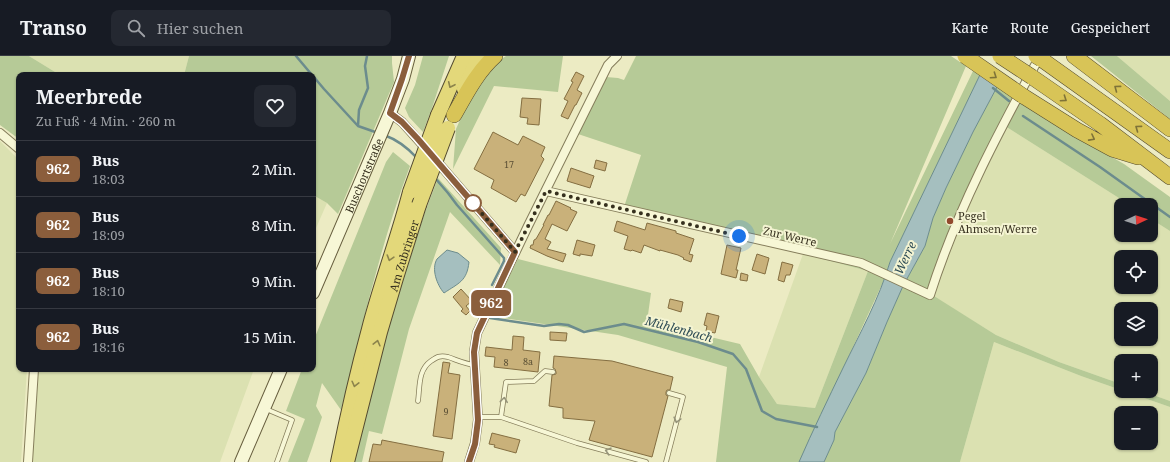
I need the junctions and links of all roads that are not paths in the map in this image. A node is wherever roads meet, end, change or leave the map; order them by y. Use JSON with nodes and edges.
{"nodes":[{"id":1,"x":410,"y":56,"type":"edge"},
{"id":2,"x":464,"y":56,"type":"edge"},
{"id":3,"x":478,"y":56,"type":"edge"},
{"id":4,"x":495,"y":56,"type":"edge"},
{"id":5,"x":617,"y":56,"type":"edge"},
{"id":6,"x":964,"y":56,"type":"edge"},
{"id":7,"x":1000,"y":56,"type":"edge"},
{"id":8,"x":1074,"y":56,"type":"edge"},
{"id":9,"x":1039,"y":57,"type":"edge"},
{"id":10,"x":390,"y":113,"type":"junction"},
{"id":11,"x":451,"y":122,"type":"junction"},
{"id":12,"x":1170,"y":129,"type":"edge"},
{"id":13,"x":0,"y":133,"type":"edge"},
{"id":14,"x":16,"y":146,"type":"edge"},
{"id":15,"x":1170,"y":151,"type":"edge"},
{"id":16,"x":1146,"y":160,"type":"junction"},
{"id":17,"x":1170,"y":178,"type":"edge"},
{"id":18,"x":546,"y":191,"type":"junction"},
{"id":19,"x":515,"y":252,"type":"junction"},
{"id":20,"x":316,"y":286,"type":"edge"},
{"id":21,"x":475,"y":365,"type":"junction"},
{"id":22,"x":34,"y":372,"type":"edge"},
{"id":23,"x":280,"y":372,"type":"edge"},
{"id":24,"x":553,"y":372,"type":"dead end"},
{"id":25,"x":669,"y":393,"type":"dead end"},
{"id":26,"x":418,"y":401,"type":"dead end"},
{"id":27,"x":264,"y":408,"type":"junction"},
{"id":28,"x":478,"y":417,"type":"junction"},
{"id":29,"x":501,"y":417,"type":"junction"},
{"id":30,"x":28,"y":462,"type":"edge"},
{"id":31,"x":241,"y":462,"type":"edge"},
{"id":32,"x":277,"y":462,"type":"edge"},
{"id":33,"x":338,"y":462,"type":"edge"},
{"id":34,"x":347,"y":462,"type":"edge"},
{"id":35,"x":469,"y":462,"type":"edge"},
{"id":36,"x":646,"y":462,"type":"edge"},
{"id":37,"x":666,"y":462,"type":"edge"}],
"edges":[{"from":1,"to":10,"type":"main road","name":"Buschortstraße"},
{"from":2,"to":33,"type":"highway","name":"Am Zubringer","one_way":true,"bridge":true},
{"from":3,"to":11,"type":"highway","name":"Am Zubringer"},
{"from":4,"to":11,"type":"highway"},
{"from":5,"to":18,"type":"street"},
{"from":6,"to":16,"type":"highway","one_way":true,"bridge":true},
{"from":7,"to":16,"type":"highway","one_way":true,"bridge":true},
{"from":12,"to":8,"type":"highway","one_way":true},
{"from":15,"to":9,"type":"highway","one_way":true},
{"from":9,"to":18,"type":"street","name":"Zur Werre"},
{"from":10,"to":19,"type":"street"},
{"from":10,"to":20,"type":"main road","name":"Buschortstraße"},
{"from":34,"to":11,"type":"highway","name":"Am Zubringer","one_way":true,"bridge":true},
{"from":13,"to":14,"type":"street"},
{"from":16,"to":17,"type":"highway"},
{"from":18,"to":19,"type":"street"},
{"from":19,"to":21,"type":"street"},
{"from":21,"to":26,"type":"lane"},
{"from":21,"to":28,"type":"street"},
{"from":22,"to":30,"type":"street"},
{"from":23,"to":27,"type":"main road"},
{"from":29,"to":24,"type":"lane","one_way":true},
{"from":25,"to":37,"type":"lane","one_way":true},
{"from":27,"to":31,"type":"main road"},
{"from":27,"to":32,"type":"lane"},
{"from":28,"to":29,"type":"lane"},
{"from":28,"to":35,"type":"street"},
{"from":36,"to":29,"type":"lane","one_way":true}]}
